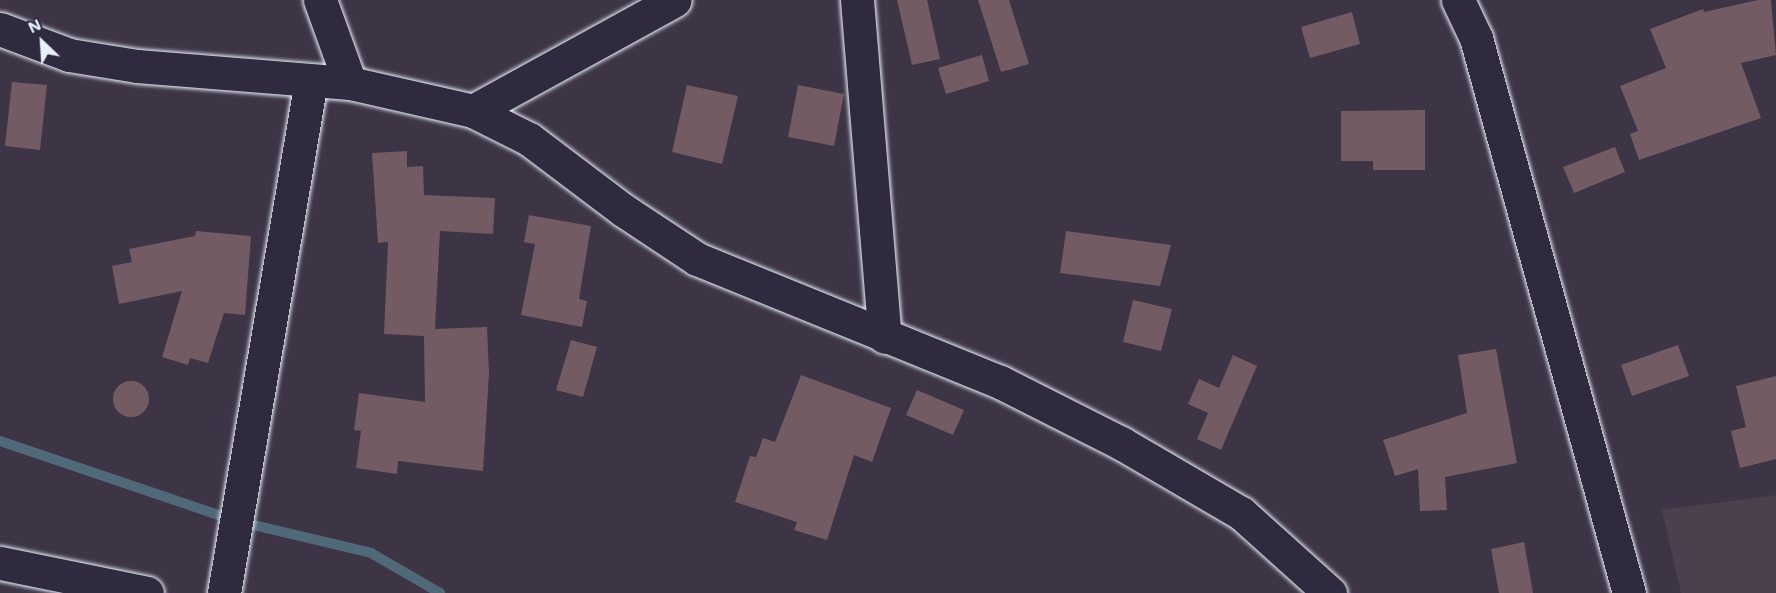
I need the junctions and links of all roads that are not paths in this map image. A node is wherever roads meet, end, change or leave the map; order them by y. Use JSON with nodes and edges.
{"nodes":[{"id":1,"x":320,"y":0,"type":"edge"},
{"id":2,"x":675,"y":0,"type":"edge"},
{"id":3,"x":857,"y":0,"type":"edge"},
{"id":4,"x":1458,"y":0,"type":"edge"},
{"id":5,"x":0,"y":29,"type":"edge"},
{"id":6,"x":311,"y":81,"type":"junction"},
{"id":7,"x":350,"y":83,"type":"junction"},
{"id":8,"x":472,"y":111,"type":"junction"},
{"id":9,"x":885,"y":337,"type":"junction"},
{"id":10,"x":0,"y":563,"type":"edge"},
{"id":11,"x":90,"y":589,"type":"edge"},
{"id":12,"x":147,"y":593,"type":"edge"},
{"id":13,"x":224,"y":593,"type":"edge"},
{"id":14,"x":1330,"y":593,"type":"edge"},
{"id":15,"x":1629,"y":593,"type":"edge"}],
"edges":[{"from":1,"to":7,"type":"street"},
{"from":2,"to":8,"type":"street"},
{"from":3,"to":9,"type":"street"},
{"from":4,"to":15,"type":"street"},
{"from":5,"to":6,"type":"street"},
{"from":6,"to":7,"type":"street"},
{"from":6,"to":13,"type":"street"},
{"from":7,"to":8,"type":"street"},
{"from":8,"to":9,"type":"street"},
{"from":9,"to":14,"type":"street"},
{"from":10,"to":11,"type":"street"},
{"from":11,"to":12,"type":"street"}]}
